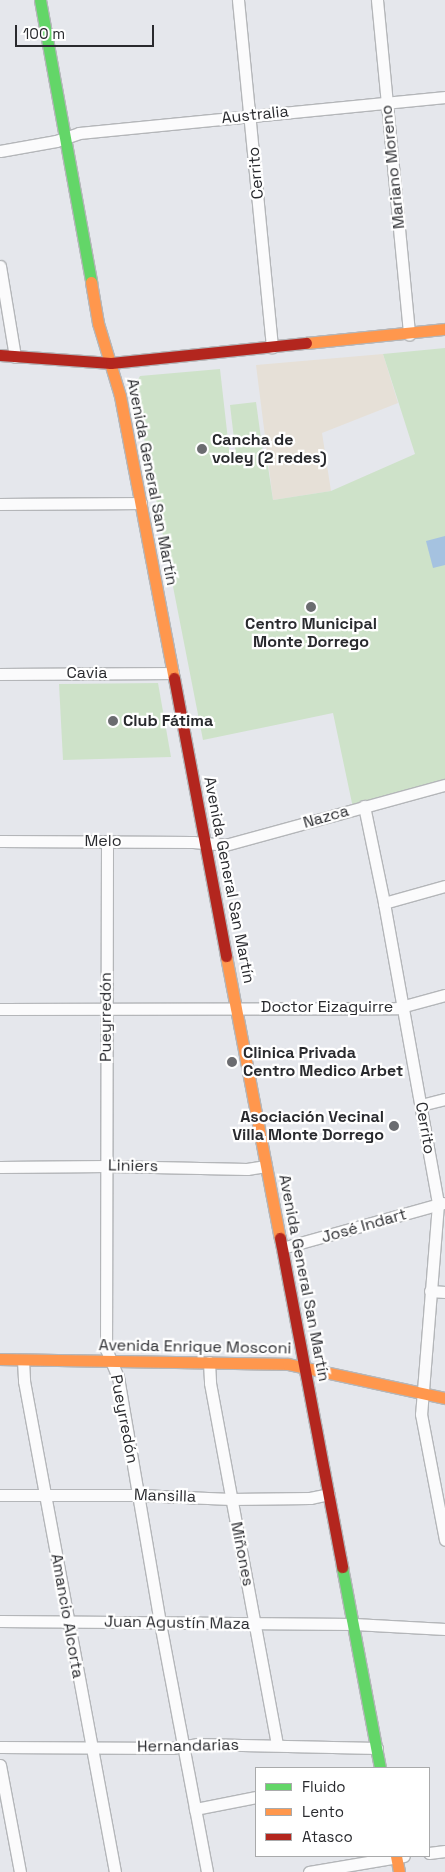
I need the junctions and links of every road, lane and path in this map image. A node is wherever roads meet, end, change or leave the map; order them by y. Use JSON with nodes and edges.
{"nodes":[{"id":1,"x":40,"y":0,"type":"edge"},
{"id":2,"x":238,"y":0,"type":"edge"},
{"id":3,"x":377,"y":0,"type":"edge"},
{"id":4,"x":445,"y":97,"type":"edge"},
{"id":5,"x":386,"y":102,"type":"junction"},
{"id":6,"x":250,"y":115,"type":"junction"},
{"id":7,"x":66,"y":137,"type":"junction"},
{"id":8,"x":0,"y":151,"type":"edge"},
{"id":9,"x":0,"y":266,"type":"edge"},
{"id":10,"x":445,"y":330,"type":"edge"},
{"id":11,"x":409,"y":334,"type":"junction"},
{"id":12,"x":272,"y":347,"type":"junction"},
{"id":13,"x":0,"y":355,"type":"edge"},
{"id":14,"x":15,"y":357,"type":"junction"},
{"id":15,"x":111,"y":363,"type":"junction"},
{"id":16,"x":0,"y":504,"type":"edge"},
{"id":17,"x":140,"y":504,"type":"junction"},
{"id":18,"x":173,"y":673,"type":"junction"},
{"id":19,"x":0,"y":674,"type":"edge"},
{"id":20,"x":445,"y":785,"type":"edge"},
{"id":21,"x":364,"y":806,"type":"junction"},
{"id":22,"x":0,"y":841,"type":"edge"},
{"id":23,"x":106,"y":841,"type":"junction"},
{"id":24,"x":206,"y":844,"type":"junction"},
{"id":25,"x":445,"y":886,"type":"edge"},
{"id":26,"x":384,"y":903,"type":"junction"},
{"id":27,"x":445,"y":995,"type":"edge"},
{"id":28,"x":236,"y":1007,"type":"junction"},
{"id":29,"x":403,"y":1007,"type":"junction"},
{"id":30,"x":0,"y":1009,"type":"edge"},
{"id":31,"x":105,"y":1010,"type":"junction"},
{"id":32,"x":445,"y":1099,"type":"edge"},
{"id":33,"x":422,"y":1105,"type":"junction"},
{"id":34,"x":106,"y":1166,"type":"junction"},
{"id":35,"x":266,"y":1166,"type":"junction"},
{"id":36,"x":0,"y":1167,"type":"edge"},
{"id":37,"x":442,"y":1203,"type":"edge"},
{"id":38,"x":282,"y":1248,"type":"junction"},
{"id":39,"x":430,"y":1291,"type":"junction"},
{"id":40,"x":445,"y":1292,"type":"edge"},
{"id":41,"x":0,"y":1359,"type":"edge"},
{"id":42,"x":24,"y":1360,"type":"junction"},
{"id":43,"x":111,"y":1361,"type":"junction"},
{"id":44,"x":209,"y":1362,"type":"junction"},
{"id":45,"x":305,"y":1366,"type":"junction"},
{"id":46,"x":422,"y":1393,"type":"junction"},
{"id":47,"x":445,"y":1398,"type":"edge"},
{"id":48,"x":329,"y":1494,"type":"junction"},
{"id":49,"x":0,"y":1495,"type":"edge"},
{"id":50,"x":46,"y":1495,"type":"junction"},
{"id":51,"x":138,"y":1495,"type":"junction"},
{"id":52,"x":231,"y":1499,"type":"junction"},
{"id":53,"x":445,"y":1540,"type":"edge"},
{"id":54,"x":0,"y":1621,"type":"edge"},
{"id":55,"x":68,"y":1622,"type":"junction"},
{"id":56,"x":160,"y":1623,"type":"junction"},
{"id":57,"x":255,"y":1624,"type":"junction"},
{"id":58,"x":354,"y":1624,"type":"junction"},
{"id":59,"x":445,"y":1629,"type":"edge"},
{"id":60,"x":277,"y":1745,"type":"junction"},
{"id":61,"x":0,"y":1747,"type":"edge"},
{"id":62,"x":92,"y":1747,"type":"junction"},
{"id":63,"x":184,"y":1747,"type":"junction"},
{"id":64,"x":377,"y":1748,"type":"junction"},
{"id":65,"x":0,"y":1765,"type":"edge"},
{"id":66,"x":380,"y":1767,"type":"edge"},
{"id":67,"x":255,"y":1797,"type":"edge"},
{"id":68,"x":196,"y":1810,"type":"junction"},
{"id":69,"x":445,"y":1851,"type":"edge"},
{"id":70,"x":430,"y":1853,"type":"edge"},
{"id":71,"x":393,"y":1857,"type":"edge"},
{"id":72,"x":399,"y":1857,"type":"edge"},
{"id":73,"x":20,"y":1872,"type":"edge"},
{"id":74,"x":115,"y":1872,"type":"edge"},
{"id":75,"x":208,"y":1872,"type":"edge"},
{"id":76,"x":309,"y":1872,"type":"edge"},
{"id":77,"x":399,"y":1872,"type":"edge"}],
"edges":[{"from":1,"to":7,"type":"main road","name":"Avenida General San Martín"},
{"from":2,"to":6,"type":"street","name":"Cerrito"},
{"from":3,"to":5,"type":"street","name":"Mariano Moreno"},
{"from":4,"to":5,"type":"street","name":"Australia"},
{"from":5,"to":6,"type":"street","name":"Australia"},
{"from":5,"to":11,"type":"street","name":"Mariano Moreno"},
{"from":6,"to":7,"type":"street","name":"Australia"},
{"from":6,"to":12,"type":"street","name":"Cerrito"},
{"from":7,"to":8,"type":"street","name":"Australia"},
{"from":7,"to":15,"type":"main road","name":"Avenida General San Martín"},
{"from":9,"to":14,"type":"street"},
{"from":10,"to":11,"type":"main road"},
{"from":11,"to":12,"type":"main road"},
{"from":12,"to":15,"type":"main road"},
{"from":13,"to":14,"type":"main road"},
{"from":14,"to":15,"type":"main road"},
{"from":15,"to":17,"type":"main road","name":"Avenida General San Martín"},
{"from":16,"to":17,"type":"street"},
{"from":17,"to":18,"type":"main road","name":"Avenida General San Martín"},
{"from":18,"to":19,"type":"street","name":"Cavia"},
{"from":18,"to":24,"type":"main road","name":"Avenida General San Martín"},
{"from":20,"to":21,"type":"street","name":"Nazca"},
{"from":21,"to":24,"type":"street","name":"Nazca"},
{"from":21,"to":26,"type":"street","name":"Cerrito"},
{"from":22,"to":23,"type":"street","name":"Melo"},
{"from":23,"to":24,"type":"street","name":"Melo"},
{"from":23,"to":31,"type":"street","name":"Pueyrredón"},
{"from":24,"to":28,"type":"main road","name":"Avenida General San Martín"},
{"from":25,"to":26,"type":"street"},
{"from":26,"to":29,"type":"street","name":"Cerrito"},
{"from":27,"to":29,"type":"street","name":"Doctor Eizaguirre"},
{"from":28,"to":29,"type":"street","name":"Doctor Eizaguirre"},
{"from":28,"to":31,"type":"street","name":"Doctor Eizaguirre"},
{"from":28,"to":35,"type":"main road","name":"Avenida General San Martín"},
{"from":29,"to":33,"type":"street","name":"Cerrito"},
{"from":30,"to":31,"type":"street","name":"Doctor Eizaguirre"},
{"from":31,"to":34,"type":"street","name":"Pueyrredón"},
{"from":32,"to":33,"type":"street"},
{"from":33,"to":37,"type":"street","name":"Cerrito"},
{"from":34,"to":35,"type":"street","name":"Liniers"},
{"from":34,"to":36,"type":"street","name":"Liniers"},
{"from":34,"to":43,"type":"street","name":"Pueyrredón"},
{"from":35,"to":38,"type":"main road","name":"Avenida General San Martín"},
{"from":37,"to":38,"type":"street","name":"José Indart"},
{"from":37,"to":39,"type":"street","name":"Cerrito"},
{"from":38,"to":45,"type":"main road","name":"Avenida General San Martín"},
{"from":39,"to":40,"type":"street"},
{"from":39,"to":46,"type":"street","name":"Cerrito"},
{"from":41,"to":42,"type":"main road","name":"Avenida Enrique Mosconi"},
{"from":42,"to":43,"type":"main road","name":"Avenida Enrique Mosconi"},
{"from":42,"to":50,"type":"street","name":"Amancio Alcorta"},
{"from":43,"to":44,"type":"main road","name":"Avenida Enrique Mosconi"},
{"from":43,"to":51,"type":"street","name":"Pueyrredón"},
{"from":44,"to":45,"type":"main road","name":"Avenida Enrique Mosconi"},
{"from":44,"to":52,"type":"street","name":"Miñones"},
{"from":45,"to":46,"type":"main road","name":"Avenida Enrique Mosconi"},
{"from":45,"to":48,"type":"main road","name":"Avenida General San Martín"},
{"from":46,"to":47,"type":"main road","name":"Avenida Enrique Mosconi"},
{"from":46,"to":53,"type":"street","name":"Cerrito"},
{"from":48,"to":52,"type":"street","name":"Mansilla"},
{"from":48,"to":58,"type":"main road","name":"Avenida General San Martín"},
{"from":49,"to":50,"type":"street","name":"Mansilla"},
{"from":50,"to":51,"type":"street","name":"Mansilla"},
{"from":50,"to":55,"type":"street","name":"Amancio Alcorta"},
{"from":51,"to":52,"type":"street","name":"Mansilla"},
{"from":51,"to":56,"type":"street","name":"Pueyrredón"},
{"from":52,"to":57,"type":"street","name":"Miñones"},
{"from":54,"to":55,"type":"street","name":"Juan Agustín Maza"},
{"from":55,"to":56,"type":"street","name":"Juan Agustín Maza"},
{"from":55,"to":62,"type":"street","name":"Amancio Alcorta"},
{"from":56,"to":57,"type":"street","name":"Juan Agustín Maza"},
{"from":56,"to":63,"type":"street","name":"Pueyrredón"},
{"from":57,"to":58,"type":"street","name":"Juan Agustín Maza"},
{"from":57,"to":60,"type":"street","name":"Miñones"},
{"from":58,"to":59,"type":"street","name":"Juan Agustín Maza"},
{"from":58,"to":64,"type":"main road","name":"Avenida General San Martín"},
{"from":60,"to":63,"type":"street","name":"Hernandarias"},
{"from":60,"to":64,"type":"street","name":"Hernandarias"},
{"from":61,"to":62,"type":"street","name":"Hernandarias"},
{"from":62,"to":63,"type":"street","name":"Hernandarias"},
{"from":62,"to":74,"type":"street","name":"Amancio Alcorta"},
{"from":63,"to":68,"type":"street","name":"Pueyrredón"},
{"from":64,"to":66,"type":"main road","name":"Avenida General San Martín"},
{"from":65,"to":73,"type":"street"},
{"from":67,"to":68,"type":"street"},
{"from":68,"to":75,"type":"street","name":"Pueyrredón"},
{"from":69,"to":70,"type":"street"},
{"from":71,"to":76,"type":"street"},
{"from":72,"to":77,"type":"main road"}]}
